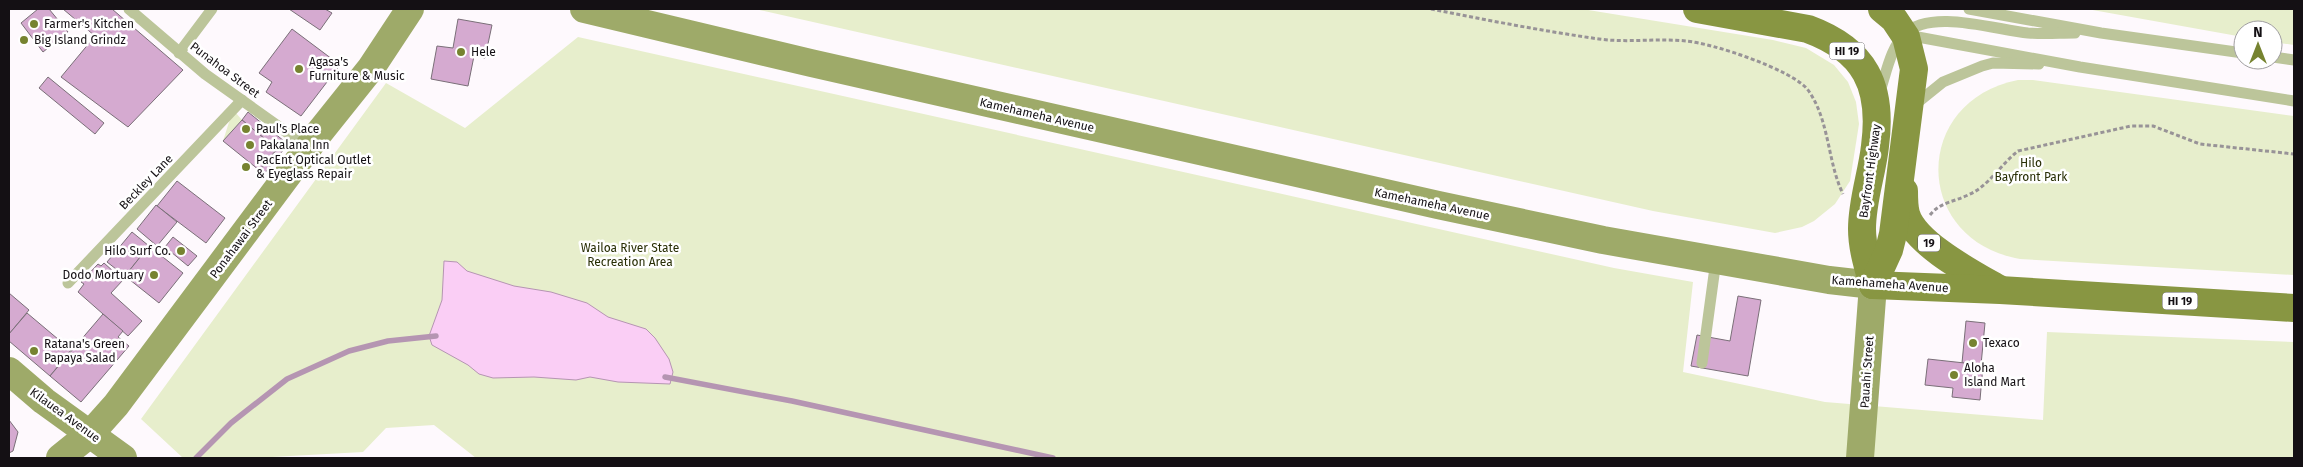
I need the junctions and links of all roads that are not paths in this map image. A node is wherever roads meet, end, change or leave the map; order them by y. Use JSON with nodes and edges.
{"nodes":[{"id":1,"x":129,"y":9,"type":"edge"},
{"id":2,"x":212,"y":9,"type":"edge"},
{"id":3,"x":410,"y":9,"type":"edge"},
{"id":4,"x":584,"y":9,"type":"edge"},
{"id":5,"x":1697,"y":9,"type":"edge"},
{"id":6,"x":1882,"y":9,"type":"edge"},
{"id":7,"x":1969,"y":9,"type":"edge"},
{"id":8,"x":2101,"y":33,"type":"junction"},
{"id":9,"x":1904,"y":34,"type":"junction"},
{"id":10,"x":2233,"y":52,"type":"edge"},
{"id":11,"x":179,"y":53,"type":"junction"},
{"id":12,"x":2080,"y":66,"type":"junction"},
{"id":13,"x":242,"y":100,"type":"junction"},
{"id":14,"x":2294,"y":101,"type":"edge"},
{"id":15,"x":1876,"y":103,"type":"junction"},
{"id":16,"x":1909,"y":110,"type":"junction"},
{"id":17,"x":308,"y":150,"type":"junction"},
{"id":18,"x":1901,"y":167,"type":"junction"},
{"id":19,"x":1716,"y":258,"type":"junction"},
{"id":20,"x":68,"y":283,"type":"dead end"},
{"id":21,"x":1873,"y":285,"type":"junction"},
{"id":22,"x":2000,"y":290,"type":"junction"},
{"id":23,"x":2294,"y":308,"type":"edge"},
{"id":24,"x":1702,"y":363,"type":"dead end"},
{"id":25,"x":9,"y":371,"type":"edge"},
{"id":26,"x":91,"y":433,"type":"junction"},
{"id":27,"x":60,"y":458,"type":"edge"},
{"id":28,"x":123,"y":458,"type":"edge"},
{"id":29,"x":1860,"y":458,"type":"edge"}],
"edges":[{"from":1,"to":11,"type":"lane","name":"Punahoa Street"},
{"from":2,"to":11,"type":"lane"},
{"from":3,"to":17,"type":"main road","name":"Ponahawai Street"},
{"from":4,"to":19,"type":"main road","name":"Kamehameha Avenue"},
{"from":5,"to":15,"type":"main road","name":"Bayfront Highway","number":"HI 19"},
{"from":6,"to":9,"type":"main road"},
{"from":7,"to":8,"type":"lane"},
{"from":8,"to":9,"type":"lane"},
{"from":8,"to":10,"type":"lane"},
{"from":9,"to":12,"type":"lane"},
{"from":9,"to":15,"type":"lane"},
{"from":9,"to":16,"type":"main road"},
{"from":11,"to":13,"type":"lane","name":"Punahoa Street"},
{"from":12,"to":14,"type":"lane"},
{"from":12,"to":16,"type":"lane"},
{"from":13,"to":17,"type":"lane","name":"Punahoa Street"},
{"from":13,"to":20,"type":"lane","name":"Beckley Lane"},
{"from":15,"to":21,"type":"main road","name":"Bayfront Highway","number":"HI 19"},
{"from":16,"to":18,"type":"main road"},
{"from":17,"to":26,"type":"main road","name":"Ponahawai Street"},
{"from":18,"to":21,"type":"main road"},
{"from":18,"to":22,"type":"main road","number":"19"},
{"from":19,"to":21,"type":"main road","name":"Kamehameha Avenue"},
{"from":19,"to":24,"type":"lane"},
{"from":21,"to":22,"type":"main road","name":"Kamehameha Avenue","number":"HI 19"},
{"from":21,"to":29,"type":"main road","name":"Pauahi Street"},
{"from":22,"to":23,"type":"main road","name":"Kamehameha Avenue","number":"HI 19"},
{"from":25,"to":26,"type":"main road","name":"Kilauea Avenue"},
{"from":26,"to":27,"type":"main road","name":"Ponahawai Street"},
{"from":26,"to":28,"type":"main road","name":"Kilauea Avenue"}]}
